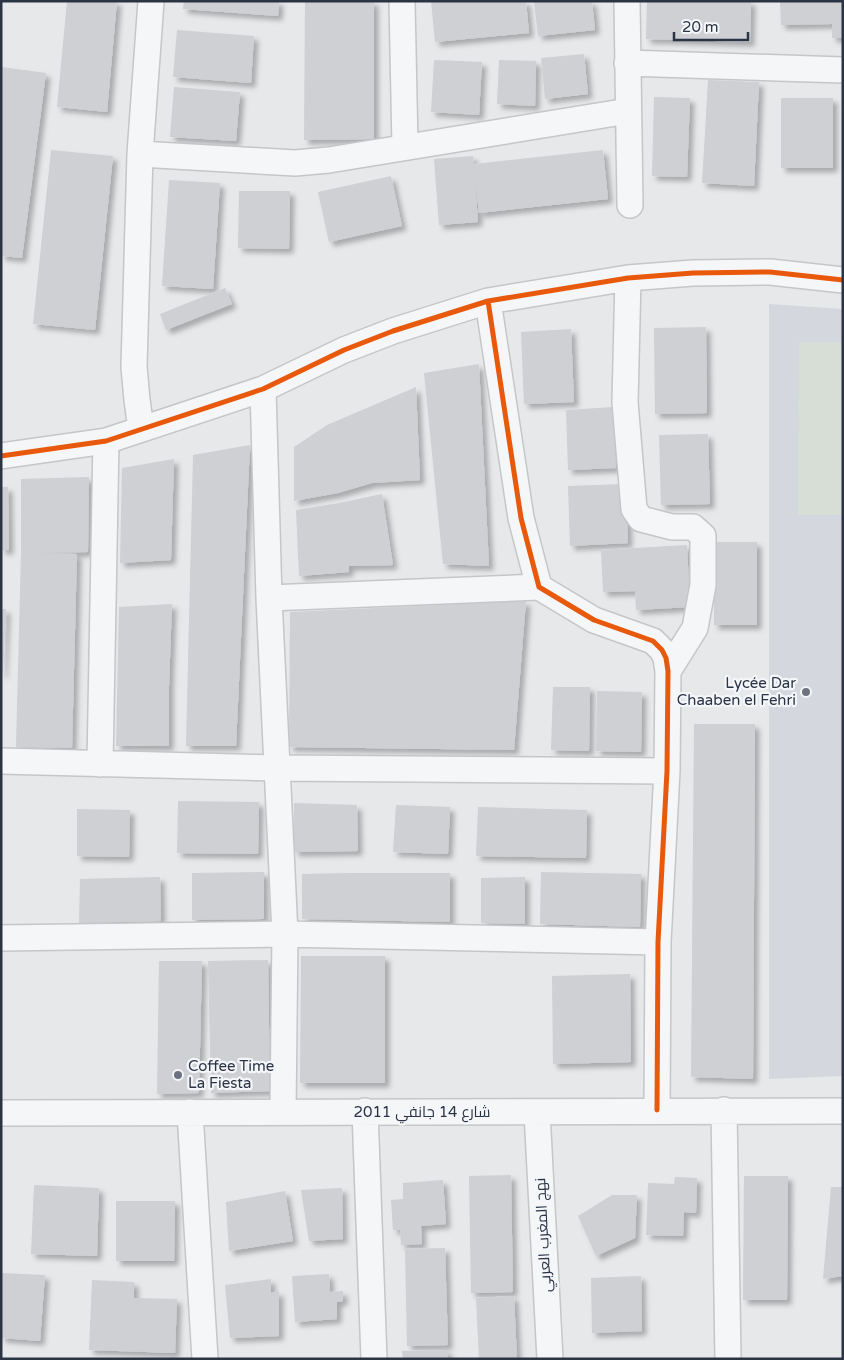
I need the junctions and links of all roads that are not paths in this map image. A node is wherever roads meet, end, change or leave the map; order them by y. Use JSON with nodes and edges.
{"nodes":[{"id":1,"x":151,"y":1,"type":"edge"},
{"id":2,"x":402,"y":1,"type":"edge"},
{"id":3,"x":627,"y":1,"type":"edge"},
{"id":4,"x":627,"y":63,"type":"junction"},
{"id":5,"x":843,"y":70,"type":"edge"},
{"id":6,"x":628,"y":111,"type":"junction"},
{"id":7,"x":405,"y":147,"type":"junction"},
{"id":8,"x":140,"y":154,"type":"junction"},
{"id":9,"x":630,"y":205,"type":"dead end"},
{"id":10,"x":628,"y":278,"type":"junction"},
{"id":11,"x":843,"y":280,"type":"edge"},
{"id":12,"x":488,"y":301,"type":"junction"},
{"id":13,"x":263,"y":389,"type":"junction"},
{"id":14,"x":141,"y":429,"type":"junction"},
{"id":15,"x":106,"y":441,"type":"junction"},
{"id":16,"x":1,"y":456,"type":"edge"},
{"id":17,"x":539,"y":587,"type":"junction"},
{"id":18,"x":269,"y":598,"type":"junction"},
{"id":19,"x":668,"y":671,"type":"junction"},
{"id":20,"x":1,"y":761,"type":"edge"},
{"id":21,"x":100,"y":764,"type":"junction"},
{"id":22,"x":277,"y":768,"type":"junction"},
{"id":23,"x":667,"y":771,"type":"junction"},
{"id":24,"x":285,"y":934,"type":"junction"},
{"id":25,"x":1,"y":938,"type":"edge"},
{"id":26,"x":658,"y":942,"type":"junction"},
{"id":27,"x":657,"y":1110,"type":"junction"},
{"id":28,"x":724,"y":1110,"type":"junction"},
{"id":29,"x":283,"y":1111,"type":"junction"},
{"id":30,"x":365,"y":1111,"type":"junction"},
{"id":31,"x":843,"y":1111,"type":"edge"},
{"id":32,"x":190,"y":1112,"type":"junction"},
{"id":33,"x":537,"y":1112,"type":"junction"},
{"id":34,"x":1,"y":1113,"type":"edge"},
{"id":35,"x":205,"y":1359,"type":"edge"},
{"id":36,"x":374,"y":1359,"type":"edge"},
{"id":37,"x":550,"y":1359,"type":"edge"},
{"id":38,"x":728,"y":1359,"type":"edge"}],
"edges":[{"from":1,"to":8,"type":"street"},
{"from":2,"to":7,"type":"street"},
{"from":3,"to":4,"type":"street"},
{"from":4,"to":5,"type":"street"},
{"from":4,"to":6,"type":"street"},
{"from":6,"to":7,"type":"street"},
{"from":6,"to":9,"type":"street"},
{"from":7,"to":8,"type":"street"},
{"from":8,"to":14,"type":"street"},
{"from":10,"to":11,"type":"street"},
{"from":10,"to":12,"type":"street"},
{"from":10,"to":19,"type":"street"},
{"from":12,"to":13,"type":"street"},
{"from":12,"to":17,"type":"street"},
{"from":13,"to":14,"type":"street"},
{"from":13,"to":18,"type":"street"},
{"from":14,"to":15,"type":"street"},
{"from":15,"to":16,"type":"street"},
{"from":15,"to":21,"type":"street"},
{"from":17,"to":18,"type":"street"},
{"from":17,"to":19,"type":"street"},
{"from":18,"to":22,"type":"street"},
{"from":19,"to":23,"type":"street"},
{"from":20,"to":21,"type":"street"},
{"from":21,"to":22,"type":"street"},
{"from":22,"to":23,"type":"street"},
{"from":22,"to":24,"type":"street"},
{"from":23,"to":26,"type":"street"},
{"from":24,"to":25,"type":"street"},
{"from":24,"to":26,"type":"street"},
{"from":24,"to":29,"type":"street"},
{"from":26,"to":27,"type":"street"},
{"from":27,"to":28,"type":"street","name":"شارع 14 جانفي 2011"},
{"from":27,"to":33,"type":"street","name":"شارع 14 جانفي 2011"},
{"from":28,"to":31,"type":"street","name":"شارع 14 جانفي 2011"},
{"from":28,"to":38,"type":"street"},
{"from":29,"to":30,"type":"street","name":"شارع 14 جانفي 2011"},
{"from":29,"to":32,"type":"street","name":"شارع 14 جانفي 2011"},
{"from":30,"to":33,"type":"street","name":"شارع 14 جانفي 2011"},
{"from":30,"to":36,"type":"street"},
{"from":32,"to":34,"type":"street","name":"شارع 14 جانفي 2011"},
{"from":32,"to":35,"type":"street"},
{"from":33,"to":37,"type":"street","name":"نهج المغرب العربي"}]}
